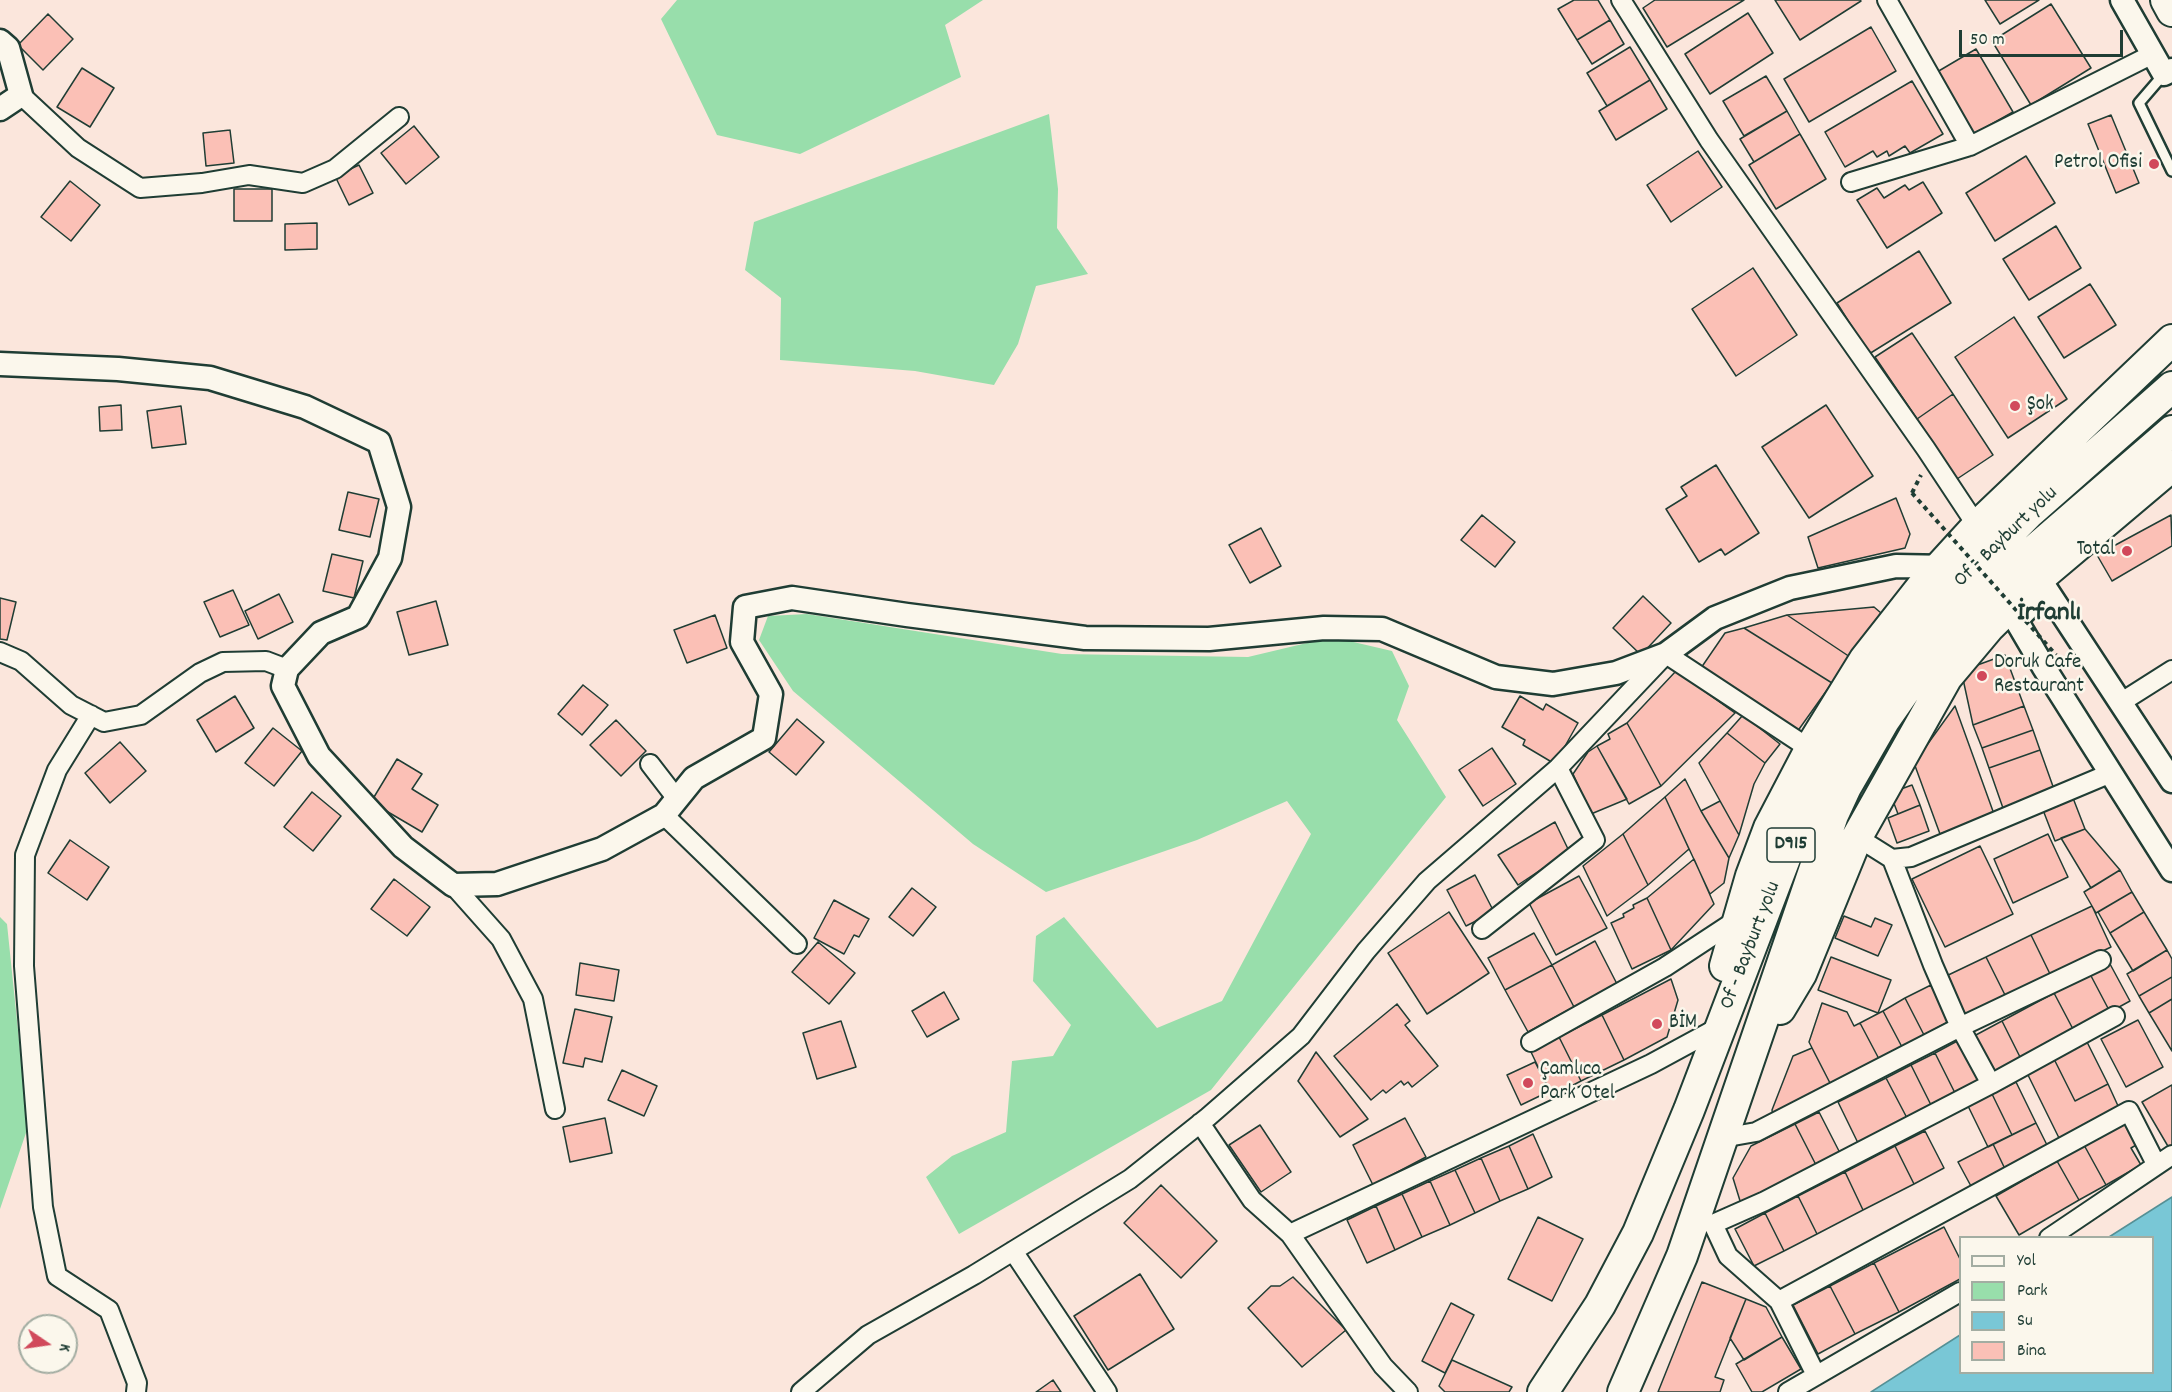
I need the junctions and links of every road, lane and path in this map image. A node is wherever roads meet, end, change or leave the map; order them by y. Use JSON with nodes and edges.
{"nodes":[{"id":1,"x":1621,"y":0,"type":"edge"},
{"id":2,"x":1887,"y":0,"type":"edge"},
{"id":3,"x":2122,"y":0,"type":"edge"},
{"id":4,"x":2166,"y":0,"type":"edge"},
{"id":5,"x":2172,"y":11,"type":"edge"},
{"id":6,"x":0,"y":41,"type":"edge"},
{"id":7,"x":2153,"y":54,"type":"junction"},
{"id":8,"x":2168,"y":72,"type":"edge"},
{"id":9,"x":21,"y":95,"type":"junction"},
{"id":10,"x":0,"y":109,"type":"edge"},
{"id":11,"x":399,"y":117,"type":"dead end"},
{"id":12,"x":1971,"y":146,"type":"junction"},
{"id":13,"x":2172,"y":171,"type":"edge"},
{"id":14,"x":1851,"y":182,"type":"dead end"},
{"id":15,"x":2172,"y":340,"type":"edge"},
{"id":16,"x":0,"y":363,"type":"edge"},
{"id":17,"x":2172,"y":387,"type":"edge"},
{"id":18,"x":2172,"y":431,"type":"edge"},
{"id":19,"x":2172,"y":466,"type":"edge"},
{"id":20,"x":1912,"y":493,"type":"dead end"},
{"id":21,"x":1977,"y":526,"type":"junction"},
{"id":22,"x":1940,"y":567,"type":"junction"},
{"id":23,"x":1975,"y":567,"type":"junction"},
{"id":24,"x":0,"y":652,"type":"edge"},
{"id":25,"x":1666,"y":654,"type":"junction"},
{"id":26,"x":2056,"y":655,"type":"dead end"},
{"id":27,"x":287,"y":669,"type":"junction"},
{"id":28,"x":2172,"y":670,"type":"edge"},
{"id":29,"x":2120,"y":703,"type":"junction"},
{"id":30,"x":91,"y":715,"type":"junction"},
{"id":31,"x":1810,"y":749,"type":"junction"},
{"id":32,"x":650,"y":764,"type":"dead end"},
{"id":33,"x":1558,"y":768,"type":"junction"},
{"id":34,"x":2111,"y":772,"type":"junction"},
{"id":35,"x":2172,"y":781,"type":"edge"},
{"id":36,"x":671,"y":807,"type":"junction"},
{"id":37,"x":1857,"y":837,"type":"junction"},
{"id":38,"x":1892,"y":859,"type":"junction"},
{"id":39,"x":2172,"y":870,"type":"edge"},
{"id":40,"x":453,"y":885,"type":"junction"},
{"id":41,"x":1738,"y":919,"type":"junction"},
{"id":42,"x":1482,"y":929,"type":"dead end"},
{"id":43,"x":798,"y":944,"type":"dead end"},
{"id":44,"x":2101,"y":960,"type":"dead end"},
{"id":45,"x":2115,"y":1016,"type":"dead end"},
{"id":46,"x":1761,"y":1027,"type":"junction"},
{"id":47,"x":1960,"y":1027,"type":"junction"},
{"id":48,"x":1710,"y":1032,"type":"junction"},
{"id":49,"x":1530,"y":1042,"type":"dead end"},
{"id":50,"x":1990,"y":1084,"type":"junction"},
{"id":51,"x":1697,"y":1089,"type":"junction"},
{"id":52,"x":555,"y":1109,"type":"dead end"},
{"id":53,"x":1200,"y":1123,"type":"junction"},
{"id":54,"x":1722,"y":1138,"type":"junction"},
{"id":55,"x":2164,"y":1159,"type":"edge"},
{"id":56,"x":1704,"y":1221,"type":"junction"},
{"id":57,"x":1290,"y":1234,"type":"junction"},
{"id":58,"x":2052,"y":1236,"type":"edge"},
{"id":59,"x":1013,"y":1251,"type":"junction"},
{"id":60,"x":1959,"y":1293,"type":"edge"},
{"id":61,"x":1779,"y":1301,"type":"junction"},
{"id":62,"x":1816,"y":1375,"type":"junction"},
{"id":63,"x":136,"y":1392,"type":"edge"},
{"id":64,"x":801,"y":1392,"type":"edge"},
{"id":65,"x":1107,"y":1392,"type":"edge"},
{"id":66,"x":1408,"y":1392,"type":"edge"},
{"id":67,"x":1543,"y":1392,"type":"edge"},
{"id":68,"x":1623,"y":1392,"type":"edge"},
{"id":69,"x":1788,"y":1392,"type":"edge"}],
"edges":[{"from":1,"to":21,"type":"street"},
{"from":2,"to":12,"type":"street"},
{"from":3,"to":7,"type":"street"},
{"from":4,"to":5,"type":"highway"},
{"from":6,"to":9,"type":"street"},
{"from":7,"to":8,"type":"street"},
{"from":7,"to":12,"type":"street"},
{"from":8,"to":13,"type":"lane"},
{"from":9,"to":10,"type":"street"},
{"from":9,"to":11,"type":"street"},
{"from":12,"to":14,"type":"street"},
{"from":15,"to":21,"type":"highway"},
{"from":16,"to":27,"type":"street"},
{"from":17,"to":23,"type":"highway","name":"Of - Bayburt yolu","number":"D915"},
{"from":18,"to":46,"type":"highway","name":"Of - Bayburt yolu","number":"D915"},
{"from":19,"to":37,"type":"highway"},
{"from":20,"to":26,"type":"path","bridge":true},
{"from":21,"to":22,"type":"highway"},
{"from":22,"to":23,"type":"street"},
{"from":22,"to":25,"type":"street"},
{"from":22,"to":31,"type":"highway"},
{"from":23,"to":51,"type":"highway","name":"Of - Bayburt yolu","number":"D915"},
{"from":24,"to":30,"type":"street"},
{"from":25,"to":31,"type":"street"},
{"from":25,"to":33,"type":"street"},
{"from":25,"to":36,"type":"street"},
{"from":27,"to":30,"type":"street"},
{"from":27,"to":40,"type":"street"},
{"from":28,"to":29,"type":"street"},
{"from":29,"to":34,"type":"street"},
{"from":29,"to":35,"type":"street"},
{"from":30,"to":63,"type":"street"},
{"from":31,"to":41,"type":"highway"},
{"from":32,"to":36,"type":"street"},
{"from":33,"to":42,"type":"street"},
{"from":33,"to":53,"type":"street"},
{"from":34,"to":38,"type":"street"},
{"from":34,"to":39,"type":"street"},
{"from":36,"to":40,"type":"street"},
{"from":36,"to":43,"type":"street"},
{"from":37,"to":38,"type":"street"},
{"from":37,"to":46,"type":"highway"},
{"from":38,"to":47,"type":"street"},
{"from":40,"to":52,"type":"street"},
{"from":41,"to":48,"type":"highway"},
{"from":41,"to":49,"type":"street"},
{"from":44,"to":47,"type":"street"},
{"from":45,"to":50,"type":"street"},
{"from":46,"to":54,"type":"highway","name":"Of - Bayburt yolu","number":"D915"},
{"from":47,"to":50,"type":"street"},
{"from":47,"to":54,"type":"street"},
{"from":48,"to":51,"type":"highway"},
{"from":48,"to":57,"type":"street"},
{"from":50,"to":56,"type":"street"},
{"from":51,"to":67,"type":"highway","name":"Of - Bayburt yolu","number":"D915"},
{"from":53,"to":57,"type":"street"},
{"from":53,"to":59,"type":"street"},
{"from":54,"to":56,"type":"highway","name":"Of - Bayburt yolu","number":"D915"},
{"from":55,"to":58,"type":"street"},
{"from":55,"to":61,"type":"street"},
{"from":56,"to":61,"type":"street"},
{"from":56,"to":68,"type":"highway","name":"Of - Bayburt yolu","number":"D915"},
{"from":57,"to":66,"type":"street"},
{"from":59,"to":64,"type":"street"},
{"from":59,"to":65,"type":"street"},
{"from":60,"to":62,"type":"street"},
{"from":61,"to":62,"type":"street"},
{"from":62,"to":69,"type":"street"}]}
